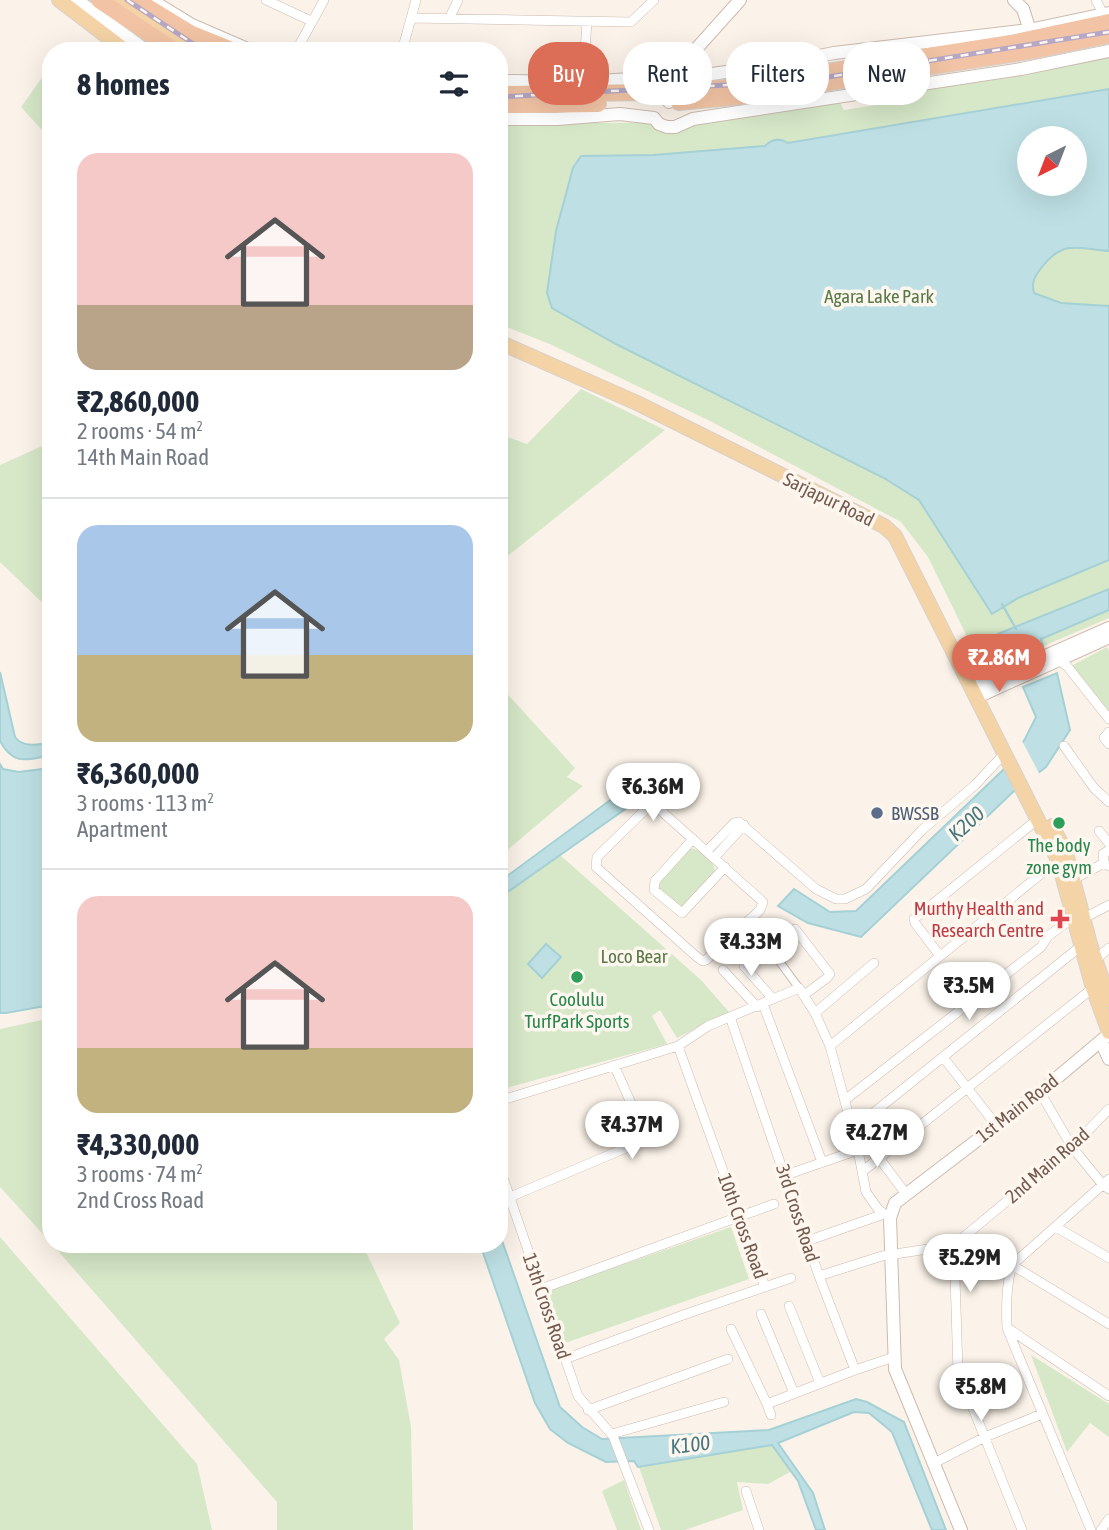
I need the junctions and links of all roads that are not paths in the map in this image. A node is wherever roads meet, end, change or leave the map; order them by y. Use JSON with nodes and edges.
{"nodes":[{"id":1,"x":47,"y":0,"type":"edge"},
{"id":2,"x":59,"y":0,"type":"edge"},
{"id":3,"x":77,"y":0,"type":"edge"},
{"id":4,"x":99,"y":0,"type":"edge"},
{"id":5,"x":114,"y":0,"type":"edge"},
{"id":6,"x":136,"y":0,"type":"edge"},
{"id":7,"x":266,"y":0,"type":"edge"},
{"id":8,"x":324,"y":0,"type":"edge"},
{"id":9,"x":416,"y":0,"type":"edge"},
{"id":10,"x":458,"y":0,"type":"edge"},
{"id":11,"x":654,"y":0,"type":"edge"},
{"id":12,"x":740,"y":0,"type":"edge"},
{"id":13,"x":1014,"y":0,"type":"edge"},
{"id":14,"x":1096,"y":0,"type":"edge"},
{"id":15,"x":1103,"y":0,"type":"edge"},
{"id":16,"x":152,"y":5,"type":"edge"},
{"id":17,"x":1107,"y":16,"type":"edge"},
{"id":18,"x":412,"y":18,"type":"junction"},
{"id":19,"x":449,"y":19,"type":"junction"},
{"id":20,"x":311,"y":21,"type":"junction"},
{"id":21,"x":587,"y":21,"type":"junction"},
{"id":22,"x":1109,"y":35,"type":"edge"},
{"id":23,"x":1033,"y":40,"type":"junction"},
{"id":24,"x":100,"y":42,"type":"edge"},
{"id":25,"x":114,"y":42,"type":"edge"},
{"id":26,"x":135,"y":42,"type":"edge"},
{"id":27,"x":161,"y":42,"type":"edge"},
{"id":28,"x":180,"y":42,"type":"edge"},
{"id":29,"x":212,"y":42,"type":"edge"},
{"id":30,"x":228,"y":42,"type":"edge"},
{"id":31,"x":300,"y":42,"type":"edge"},
{"id":32,"x":405,"y":42,"type":"edge"},
{"id":33,"x":586,"y":42,"type":"edge"},
{"id":34,"x":707,"y":42,"type":"edge"},
{"id":35,"x":1109,"y":51,"type":"edge"},
{"id":36,"x":712,"y":78,"type":"edge"},
{"id":37,"x":508,"y":81,"type":"edge"},
{"id":38,"x":528,"y":81,"type":"edge"},
{"id":39,"x":623,"y":91,"type":"edge"},
{"id":40,"x":508,"y":94,"type":"edge"},
{"id":41,"x":623,"y":94,"type":"edge"},
{"id":42,"x":712,"y":99,"type":"edge"},
{"id":43,"x":508,"y":104,"type":"edge"},
{"id":44,"x":508,"y":119,"type":"edge"},
{"id":45,"x":508,"y":335,"type":"edge"},
{"id":46,"x":508,"y":346,"type":"edge"},
{"id":47,"x":678,"y":419,"type":"junction"},
{"id":48,"x":1108,"y":637,"type":"edge"},
{"id":49,"x":1054,"y":659,"type":"junction"},
{"id":50,"x":979,"y":691,"type":"junction"},
{"id":51,"x":1109,"y":719,"type":"edge"},
{"id":52,"x":1109,"y":732,"type":"edge"},
{"id":53,"x":1109,"y":744,"type":"edge"},
{"id":54,"x":1064,"y":746,"type":"dead end"},
{"id":55,"x":1008,"y":753,"type":"junction"},
{"id":56,"x":1027,"y":786,"type":"junction"},
{"id":57,"x":1109,"y":803,"type":"edge"},
{"id":58,"x":1038,"y":819,"type":"junction"},
{"id":59,"x":1100,"y":831,"type":"dead end"},
{"id":60,"x":693,"y":839,"type":"junction"},
{"id":61,"x":1109,"y":843,"type":"edge"},
{"id":62,"x":1109,"y":849,"type":"edge"},
{"id":63,"x":711,"y":855,"type":"junction"},
{"id":64,"x":1058,"y":860,"type":"junction"},
{"id":65,"x":1107,"y":864,"type":"edge"},
{"id":66,"x":725,"y":867,"type":"junction"},
{"id":67,"x":1074,"y":879,"type":"junction"},
{"id":68,"x":1109,"y":905,"type":"edge"},
{"id":69,"x":1079,"y":918,"type":"junction"},
{"id":70,"x":795,"y":929,"type":"dead end"},
{"id":71,"x":757,"y":932,"type":"dead end"},
{"id":72,"x":1081,"y":946,"type":"junction"},
{"id":73,"x":1109,"y":948,"type":"edge"},
{"id":74,"x":940,"y":956,"type":"junction"},
{"id":75,"x":1095,"y":960,"type":"junction"},
{"id":76,"x":874,"y":963,"type":"dead end"},
{"id":77,"x":744,"y":966,"type":"dead end"},
{"id":78,"x":723,"y":970,"type":"dead end"},
{"id":79,"x":1101,"y":976,"type":"edge"},
{"id":80,"x":801,"y":991,"type":"junction"},
{"id":81,"x":773,"y":999,"type":"junction"},
{"id":82,"x":1109,"y":999,"type":"edge"},
{"id":83,"x":760,"y":1005,"type":"junction"},
{"id":84,"x":815,"y":1013,"type":"junction"},
{"id":85,"x":730,"y":1017,"type":"junction"},
{"id":86,"x":1106,"y":1036,"type":"edge"},
{"id":87,"x":678,"y":1046,"type":"junction"},
{"id":88,"x":830,"y":1046,"type":"junction"},
{"id":89,"x":943,"y":1057,"type":"junction"},
{"id":90,"x":1109,"y":1059,"type":"edge"},
{"id":91,"x":614,"y":1065,"type":"junction"},
{"id":92,"x":967,"y":1087,"type":"junction"},
{"id":93,"x":1040,"y":1092,"type":"junction"},
{"id":94,"x":508,"y":1098,"type":"edge"},
{"id":95,"x":845,"y":1100,"type":"junction"},
{"id":96,"x":1109,"y":1109,"type":"edge"},
{"id":97,"x":996,"y":1125,"type":"junction"},
{"id":98,"x":852,"y":1130,"type":"junction"},
{"id":99,"x":1072,"y":1147,"type":"junction"},
{"id":100,"x":858,"y":1150,"type":"junction"},
{"id":101,"x":879,"y":1158,"type":"junction"},
{"id":102,"x":822,"y":1162,"type":"junction"},
{"id":103,"x":863,"y":1171,"type":"junction"},
{"id":104,"x":786,"y":1175,"type":"junction"},
{"id":105,"x":1107,"y":1184,"type":"edge"},
{"id":106,"x":508,"y":1191,"type":"edge"},
{"id":107,"x":906,"y":1194,"type":"junction"},
{"id":108,"x":510,"y":1197,"type":"junction"},
{"id":109,"x":774,"y":1204,"type":"dead end"},
{"id":110,"x":887,"y":1216,"type":"junction"},
{"id":111,"x":740,"y":1217,"type":"junction"},
{"id":112,"x":1056,"y":1227,"type":"junction"},
{"id":113,"x":807,"y":1241,"type":"junction"},
{"id":114,"x":956,"y":1244,"type":"junction"},
{"id":115,"x":891,"y":1255,"type":"junction"},
{"id":116,"x":1109,"y":1258,"type":"edge"},
{"id":117,"x":1012,"y":1265,"type":"junction"},
{"id":118,"x":819,"y":1276,"type":"junction"},
{"id":119,"x":791,"y":1278,"type":"dead end"},
{"id":120,"x":765,"y":1287,"type":"junction"},
{"id":121,"x":541,"y":1289,"type":"junction"},
{"id":122,"x":789,"y":1306,"type":"dead end"},
{"id":123,"x":761,"y":1314,"type":"dead end"},
{"id":124,"x":1109,"y":1324,"type":"edge"},
{"id":125,"x":1007,"y":1328,"type":"junction"},
{"id":126,"x":732,"y":1329,"type":"dead end"},
{"id":127,"x":894,"y":1357,"type":"junction"},
{"id":128,"x":565,"y":1359,"type":"junction"},
{"id":129,"x":728,"y":1359,"type":"dead end"},
{"id":130,"x":855,"y":1370,"type":"junction"},
{"id":131,"x":820,"y":1384,"type":"junction"},
{"id":132,"x":794,"y":1393,"type":"junction"},
{"id":133,"x":1109,"y":1396,"type":"edge"},
{"id":134,"x":724,"y":1402,"type":"dead end"},
{"id":135,"x":767,"y":1404,"type":"junction"},
{"id":136,"x":588,"y":1410,"type":"junction"},
{"id":137,"x":1042,"y":1414,"type":"junction"},
{"id":138,"x":771,"y":1415,"type":"dead end"},
{"id":139,"x":613,"y":1435,"type":"junction"},
{"id":140,"x":985,"y":1437,"type":"junction"},
{"id":141,"x":934,"y":1463,"type":"junction"},
{"id":142,"x":746,"y":1490,"type":"dead end"},
{"id":143,"x":1109,"y":1518,"type":"edge"},
{"id":144,"x":649,"y":1530,"type":"edge"},
{"id":145,"x":759,"y":1530,"type":"edge"},
{"id":146,"x":961,"y":1530,"type":"edge"},
{"id":147,"x":1022,"y":1530,"type":"edge"},
{"id":148,"x":1091,"y":1530,"type":"edge"},
{"id":149,"x":1101,"y":1530,"type":"edge"}],
"edges":[{"from":1,"to":24,"type":"main road"},
{"from":2,"to":25,"type":"main road"},
{"from":3,"to":26,"type":"street"},
{"from":4,"to":27,"type":"highway"},
{"from":5,"to":28,"type":"main road"},
{"from":6,"to":16,"type":"highway"},
{"from":7,"to":20,"type":"street"},
{"from":8,"to":20,"type":"street"},
{"from":9,"to":18,"type":"street"},
{"from":10,"to":19,"type":"street"},
{"from":11,"to":21,"type":"street"},
{"from":12,"to":34,"type":"street"},
{"from":13,"to":23,"type":"street"},
{"from":14,"to":17,"type":"street"},
{"from":15,"to":17,"type":"street"},
{"from":16,"to":29,"type":"highway"},
{"from":16,"to":30,"type":"street"},
{"from":17,"to":23,"type":"highway"},
{"from":18,"to":19,"type":"street"},
{"from":18,"to":32,"type":"street"},
{"from":19,"to":21,"type":"street"},
{"from":20,"to":31,"type":"street"},
{"from":21,"to":33,"type":"street"},
{"from":22,"to":23,"type":"highway"},
{"from":23,"to":36,"type":"street"},
{"from":23,"to":42,"type":"highway"},
{"from":35,"to":44,"type":"street"},
{"from":37,"to":38,"type":"street"},
{"from":39,"to":40,"type":"highway"},
{"from":41,"to":43,"type":"highway"},
{"from":45,"to":47,"type":"main road","name":"Sarjapur Road"},
{"from":46,"to":47,"type":"main road","name":"Sarjapur Road"},
{"from":47,"to":50,"type":"main road","name":"Sarjapur Road"},
{"from":48,"to":49,"type":"street"},
{"from":49,"to":50,"type":"street"},
{"from":49,"to":51,"type":"street"},
{"from":50,"to":55,"type":"main road","name":"Sarjapur Road"},
{"from":52,"to":53,"type":"street"},
{"from":54,"to":57,"type":"street"},
{"from":55,"to":56,"type":"main road","name":"Sarjapur Road"},
{"from":55,"to":63,"type":"street"},
{"from":56,"to":58,"type":"main road","name":"Sarjapur Road"},
{"from":56,"to":67,"type":"main road","name":"Sarjapur Road"},
{"from":58,"to":64,"type":"main road","name":"Sarjapur Road"},
{"from":58,"to":74,"type":"street"},
{"from":59,"to":61,"type":"street"},
{"from":60,"to":63,"type":"street"},
{"from":60,"to":66,"type":"street"},
{"from":60,"to":66,"type":"street"},
{"from":62,"to":65,"type":"street"},
{"from":63,"to":66,"type":"street"},
{"from":64,"to":69,"type":"main road","name":"Sarjapur Road"},
{"from":64,"to":74,"type":"street"},
{"from":65,"to":67,"type":"street"},
{"from":67,"to":69,"type":"main road","name":"Sarjapur Road"},
{"from":68,"to":69,"type":"street"},
{"from":69,"to":72,"type":"main road","name":"Sarjapur Road"},
{"from":69,"to":75,"type":"main road","name":"Sarjapur Road"},
{"from":69,"to":95,"type":"street"},
{"from":70,"to":80,"type":"street"},
{"from":71,"to":80,"type":"street"},
{"from":72,"to":79,"type":"main road","name":"Sarjapur Road"},
{"from":72,"to":89,"type":"street"},
{"from":73,"to":75,"type":"street"},
{"from":74,"to":88,"type":"street"},
{"from":75,"to":79,"type":"main road","name":"Sarjapur Road"},
{"from":76,"to":84,"type":"street"},
{"from":77,"to":81,"type":"street"},
{"from":78,"to":83,"type":"street"},
{"from":79,"to":82,"type":"main road","name":"Sarjapur Road"},
{"from":79,"to":86,"type":"main road","name":"Sarjapur Road"},
{"from":79,"to":92,"type":"street"},
{"from":80,"to":81,"type":"street"},
{"from":80,"to":84,"type":"street"},
{"from":81,"to":83,"type":"street"},
{"from":83,"to":85,"type":"street"},
{"from":83,"to":102,"type":"street"},
{"from":84,"to":88,"type":"street"},
{"from":85,"to":87,"type":"street"},
{"from":85,"to":104,"type":"street","name":"3rd Cross Road"},
{"from":86,"to":90,"type":"street"},
{"from":86,"to":93,"type":"street","name":"1st Main Road"},
{"from":87,"to":91,"type":"street"},
{"from":87,"to":111,"type":"street","name":"10th Cross Road"},
{"from":88,"to":95,"type":"street"},
{"from":89,"to":92,"type":"street"},
{"from":89,"to":98,"type":"street"},
{"from":91,"to":94,"type":"street"},
{"from":91,"to":108,"type":"street"},
{"from":92,"to":97,"type":"street"},
{"from":92,"to":101,"type":"street"},
{"from":93,"to":97,"type":"street","name":"1st Main Road"},
{"from":93,"to":99,"type":"street"},
{"from":95,"to":98,"type":"street"},
{"from":96,"to":99,"type":"street","name":"2nd Main Road"},
{"from":97,"to":107,"type":"street","name":"1st Main Road"},
{"from":98,"to":100,"type":"street"},
{"from":99,"to":105,"type":"street"},
{"from":99,"to":114,"type":"street","name":"2nd Main Road"},
{"from":100,"to":102,"type":"street"},
{"from":100,"to":103,"type":"street"},
{"from":101,"to":103,"type":"street"},
{"from":101,"to":107,"type":"street"},
{"from":102,"to":104,"type":"street"},
{"from":103,"to":110,"type":"street"},
{"from":104,"to":113,"type":"street","name":"3rd Cross Road"},
{"from":105,"to":112,"type":"street"},
{"from":106,"to":108,"type":"street","name":"13th Cross Road"},
{"from":107,"to":110,"type":"street","name":"1st Main Road"},
{"from":108,"to":121,"type":"street","name":"13th Cross Road"},
{"from":109,"to":111,"type":"street"},
{"from":110,"to":113,"type":"street"},
{"from":110,"to":115,"type":"street"},
{"from":111,"to":120,"type":"street","name":"10th Cross Road"},
{"from":111,"to":121,"type":"street"},
{"from":112,"to":116,"type":"street"},
{"from":112,"to":117,"type":"street"},
{"from":113,"to":118,"type":"street","name":"3rd Cross Road"},
{"from":114,"to":115,"type":"street"},
{"from":114,"to":117,"type":"street"},
{"from":114,"to":140,"type":"street"},
{"from":115,"to":118,"type":"street"},
{"from":115,"to":127,"type":"street"},
{"from":117,"to":124,"type":"street"},
{"from":117,"to":125,"type":"street"},
{"from":118,"to":130,"type":"street","name":"3rd Cross Road"},
{"from":119,"to":120,"type":"street"},
{"from":120,"to":128,"type":"street"},
{"from":121,"to":128,"type":"street","name":"13th Cross Road"},
{"from":122,"to":131,"type":"street"},
{"from":123,"to":132,"type":"street"},
{"from":125,"to":133,"type":"street"},
{"from":125,"to":137,"type":"street"},
{"from":126,"to":135,"type":"street"},
{"from":127,"to":130,"type":"street"},
{"from":127,"to":141,"type":"street"},
{"from":128,"to":136,"type":"street","name":"13th Cross Road"},
{"from":129,"to":136,"type":"street"},
{"from":130,"to":131,"type":"street"},
{"from":131,"to":132,"type":"street"},
{"from":132,"to":135,"type":"street"},
{"from":134,"to":139,"type":"street"},
{"from":135,"to":138,"type":"street"},
{"from":136,"to":139,"type":"street","name":"13th Cross Road"},
{"from":137,"to":140,"type":"street"},
{"from":137,"to":148,"type":"street"},
{"from":139,"to":144,"type":"street"},
{"from":140,"to":141,"type":"street"},
{"from":140,"to":147,"type":"street"},
{"from":141,"to":146,"type":"street"},
{"from":142,"to":145,"type":"street"},
{"from":143,"to":149,"type":"street"}]}
